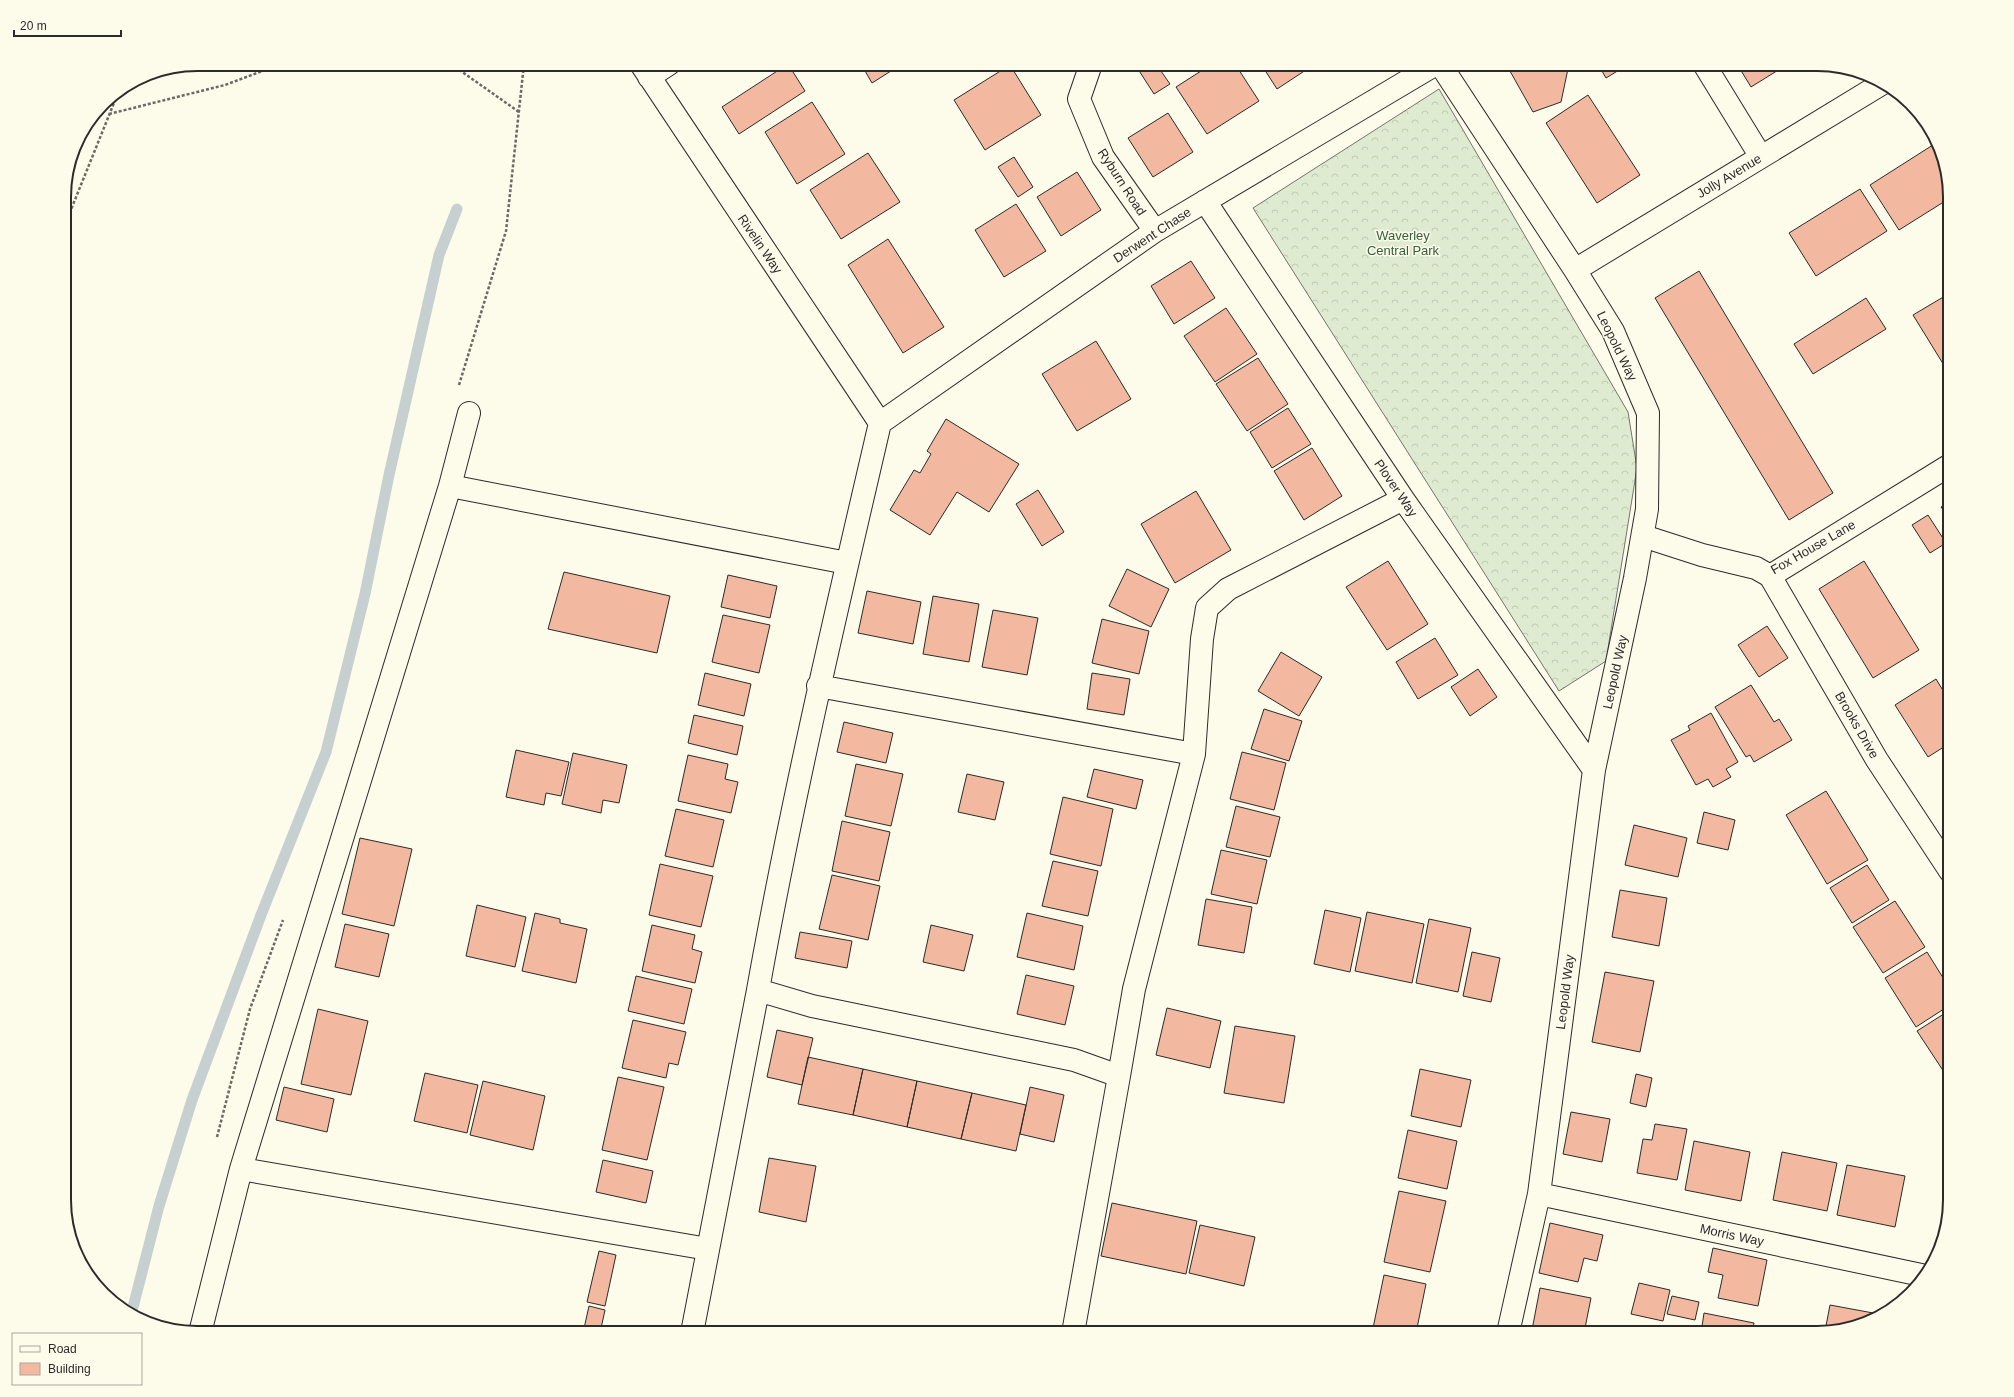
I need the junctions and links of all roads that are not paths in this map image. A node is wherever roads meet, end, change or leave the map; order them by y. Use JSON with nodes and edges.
{"nodes":[{"id":1,"x":646,"y":71,"type":"edge"},
{"id":2,"x":1089,"y":71,"type":"edge"},
{"id":3,"x":1424,"y":71,"type":"edge"},
{"id":4,"x":1445,"y":71,"type":"edge"},
{"id":5,"x":1708,"y":71,"type":"edge"},
{"id":6,"x":1878,"y":87,"type":"edge"},
{"id":7,"x":1761,"y":157,"type":"junction"},
{"id":8,"x":1205,"y":201,"type":"junction"},
{"id":9,"x":1155,"y":230,"type":"junction"},
{"id":10,"x":1575,"y":270,"type":"junction"},
{"id":11,"x":469,"y":413,"type":"dead end"},
{"id":12,"x":880,"y":424,"type":"junction"},
{"id":13,"x":1943,"y":469,"type":"edge"},
{"id":14,"x":450,"y":486,"type":"junction"},
{"id":15,"x":1403,"y":499,"type":"junction"},
{"id":16,"x":1643,"y":536,"type":"junction"},
{"id":17,"x":847,"y":563,"type":"junction"},
{"id":18,"x":1770,"y":576,"type":"junction"},
{"id":19,"x":818,"y":686,"type":"junction"},
{"id":20,"x":1194,"y":754,"type":"junction"},
{"id":21,"x":1594,"y":770,"type":"junction"},
{"id":22,"x":1943,"y":861,"type":"edge"},
{"id":23,"x":758,"y":990,"type":"junction"},
{"id":24,"x":1119,"y":1076,"type":"junction"},
{"id":25,"x":241,"y":1169,"type":"junction"},
{"id":26,"x":1539,"y":1194,"type":"junction"},
{"id":27,"x":708,"y":1249,"type":"junction"},
{"id":28,"x":1919,"y":1274,"type":"edge"},
{"id":29,"x":202,"y":1326,"type":"edge"},
{"id":30,"x":693,"y":1326,"type":"edge"},
{"id":31,"x":1074,"y":1326,"type":"edge"},
{"id":32,"x":1510,"y":1326,"type":"edge"}],
"edges":[{"from":1,"to":12,"type":"street","name":"Rivelin Way"},
{"from":2,"to":9,"type":"street","name":"Ryburn Road"},
{"from":3,"to":8,"type":"street","name":"Derwent Chase"},
{"from":4,"to":10,"type":"street","name":"Leopold Way"},
{"from":5,"to":7,"type":"street"},
{"from":6,"to":7,"type":"street","name":"Jolly Avenue"},
{"from":7,"to":10,"type":"street","name":"Jolly Avenue"},
{"from":8,"to":9,"type":"street","name":"Derwent Chase"},
{"from":8,"to":15,"type":"street","name":"Plover Way"},
{"from":9,"to":12,"type":"street","name":"Derwent Chase"},
{"from":10,"to":16,"type":"street","name":"Leopold Way"},
{"from":11,"to":14,"type":"street"},
{"from":12,"to":17,"type":"street"},
{"from":13,"to":18,"type":"street","name":"Fox House Lane"},
{"from":14,"to":17,"type":"street"},
{"from":14,"to":25,"type":"street"},
{"from":15,"to":20,"type":"street"},
{"from":15,"to":21,"type":"street","name":"Plover Way"},
{"from":16,"to":18,"type":"street","name":"Fox House Lane"},
{"from":16,"to":21,"type":"street","name":"Leopold Way"},
{"from":17,"to":19,"type":"street"},
{"from":18,"to":22,"type":"street","name":"Brooks Drive"},
{"from":19,"to":20,"type":"street"},
{"from":19,"to":23,"type":"street"},
{"from":20,"to":24,"type":"street"},
{"from":21,"to":26,"type":"street","name":"Leopold Way"},
{"from":23,"to":24,"type":"street"},
{"from":23,"to":27,"type":"street"},
{"from":24,"to":31,"type":"street"},
{"from":25,"to":27,"type":"street"},
{"from":25,"to":29,"type":"street"},
{"from":26,"to":28,"type":"street","name":"Morris Way"},
{"from":26,"to":32,"type":"street","name":"Leopold Way"},
{"from":27,"to":30,"type":"street"}]}
